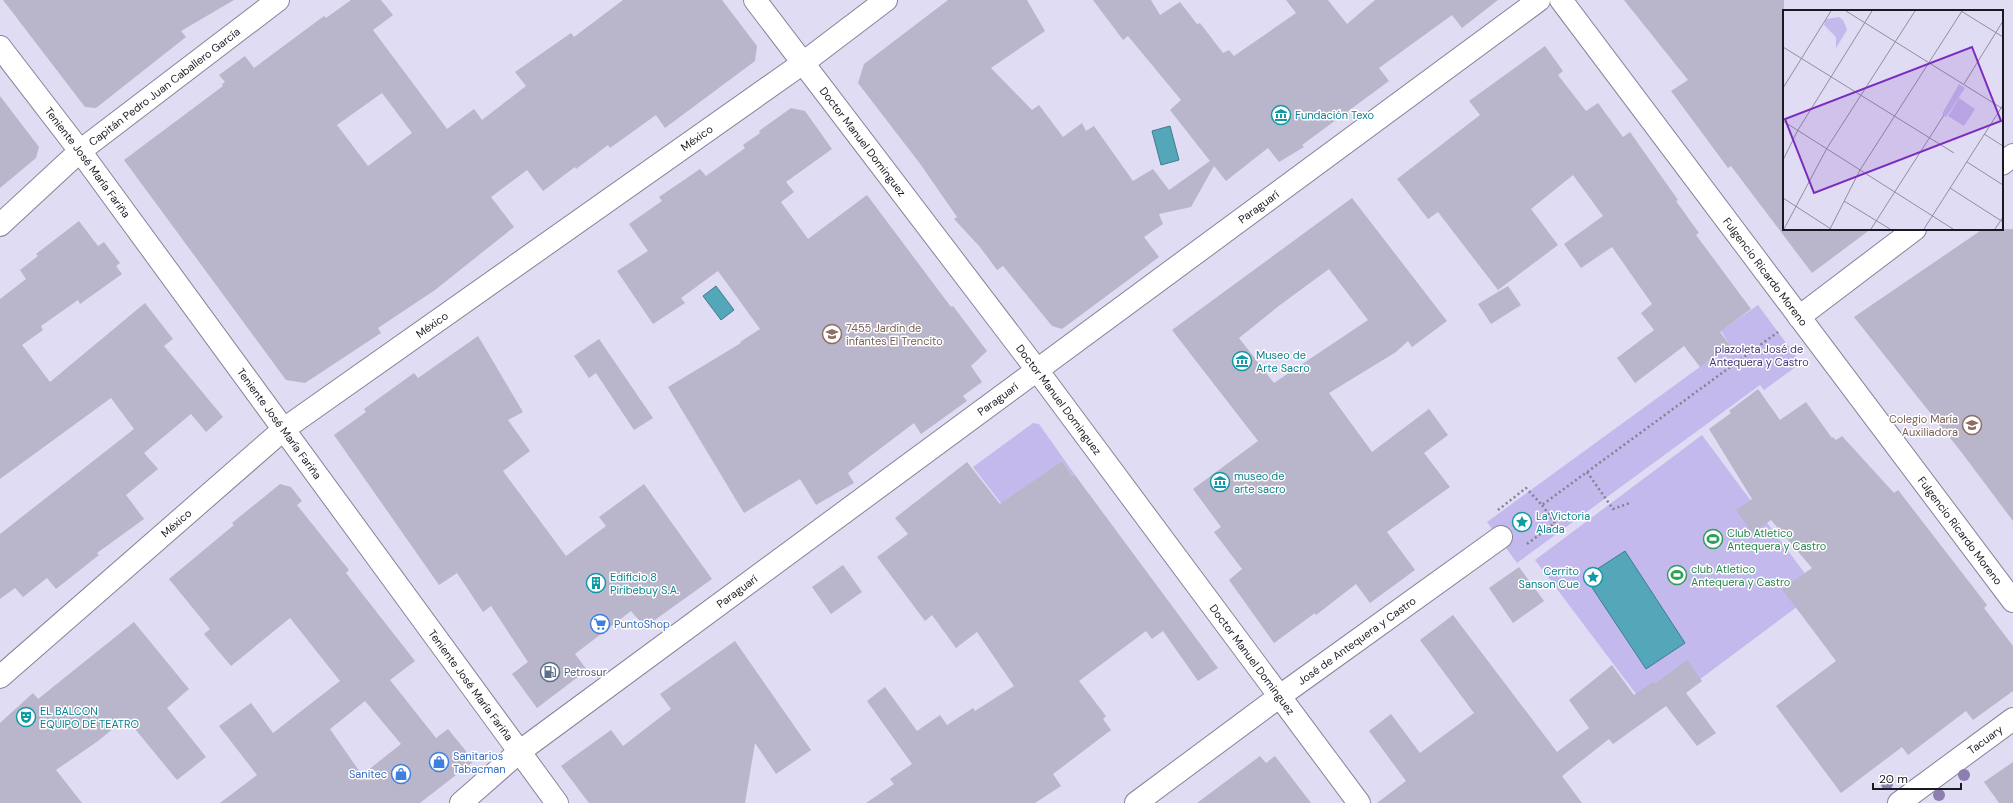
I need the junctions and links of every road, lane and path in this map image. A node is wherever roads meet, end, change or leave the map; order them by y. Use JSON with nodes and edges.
{"nodes":[{"id":1,"x":278,"y":0,"type":"edge"},
{"id":2,"x":755,"y":0,"type":"edge"},
{"id":3,"x":886,"y":0,"type":"edge"},
{"id":4,"x":1539,"y":0,"type":"edge"},
{"id":5,"x":1561,"y":0,"type":"edge"},
{"id":6,"x":0,"y":47,"type":"edge"},
{"id":7,"x":803,"y":63,"type":"junction"},
{"id":8,"x":80,"y":151,"type":"junction"},
{"id":9,"x":2013,"y":155,"type":"edge"},
{"id":10,"x":2003,"y":163,"type":"edge"},
{"id":11,"x":0,"y":225,"type":"edge"},
{"id":12,"x":1914,"y":230,"type":"edge"},
{"id":13,"x":1799,"y":317,"type":"junction"},
{"id":14,"x":1037,"y":370,"type":"junction"},
{"id":15,"x":284,"y":429,"type":"junction"},
{"id":16,"x":1587,"y":472,"type":"junction"},
{"id":17,"x":1630,"y":503,"type":"dead end"},
{"id":18,"x":1542,"y":505,"type":"junction"},
{"id":19,"x":1501,"y":537,"type":"junction"},
{"id":20,"x":2013,"y":601,"type":"edge"},
{"id":21,"x":0,"y":677,"type":"edge"},
{"id":22,"x":1280,"y":696,"type":"junction"},
{"id":23,"x":2013,"y":719,"type":"edge"},
{"id":24,"x":519,"y":752,"type":"junction"},
{"id":25,"x":461,"y":803,"type":"edge"},
{"id":26,"x":557,"y":803,"type":"edge"},
{"id":27,"x":1136,"y":803,"type":"edge"},
{"id":28,"x":1359,"y":803,"type":"edge"},
{"id":29,"x":1899,"y":803,"type":"edge"}],
"edges":[{"from":1,"to":8,"type":"street","name":"Capitán Pedro Juan Caballero García"},
{"from":2,"to":7,"type":"street","name":"Doctor Manuel Dominguez"},
{"from":3,"to":7,"type":"street","name":"México"},
{"from":4,"to":14,"type":"street","name":"Paraguarí"},
{"from":5,"to":13,"type":"street","name":"Fulgencio Ricardo Moreno"},
{"from":6,"to":8,"type":"street","name":"Teniente José María Fariña"},
{"from":7,"to":14,"type":"street","name":"Doctor Manuel Dominguez"},
{"from":7,"to":15,"type":"street","name":"México"},
{"from":8,"to":11,"type":"street","name":"Capitán Pedro Juan Caballero García"},
{"from":8,"to":15,"type":"street","name":"Teniente José María Fariña"},
{"from":9,"to":10,"type":"street"},
{"from":12,"to":13,"type":"street"},
{"from":13,"to":16,"type":"path"},
{"from":13,"to":20,"type":"street","name":"Fulgencio Ricardo Moreno"},
{"from":14,"to":22,"type":"street","name":"Doctor Manuel Dominguez"},
{"from":14,"to":24,"type":"street","name":"Paraguarí"},
{"from":15,"to":21,"type":"street","name":"México"},
{"from":15,"to":24,"type":"street","name":"Teniente José María Fariña"},
{"from":16,"to":17,"type":"path"},
{"from":16,"to":18,"type":"path"},
{"from":18,"to":19,"type":"path"},
{"from":18,"to":19,"type":"path"},
{"from":19,"to":22,"type":"street","name":"José de Antequera y Castro"},
{"from":22,"to":27,"type":"street","name":"José de Antequera y Castro"},
{"from":22,"to":28,"type":"street","name":"Doctor Manuel Dominguez"},
{"from":23,"to":29,"type":"street","name":"Tacuary"},
{"from":24,"to":25,"type":"street","name":"Paraguarí"},
{"from":24,"to":26,"type":"street","name":"Teniente José María Fariña"}]}
